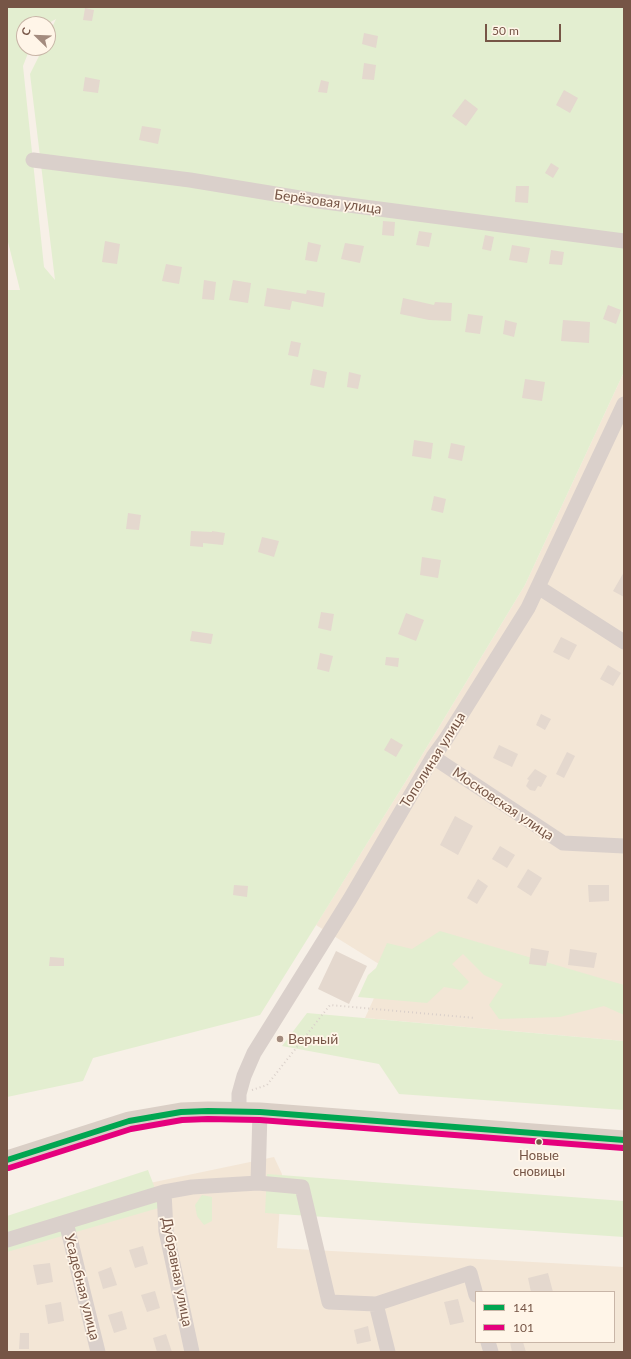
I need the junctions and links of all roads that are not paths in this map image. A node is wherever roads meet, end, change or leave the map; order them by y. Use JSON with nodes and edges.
{"nodes":[{"id":1,"x":33,"y":160,"type":"dead end"},
{"id":2,"x":624,"y":241,"type":"edge"},
{"id":3,"x":624,"y":404,"type":"edge"},
{"id":4,"x":538,"y":587,"type":"junction"},
{"id":5,"x":624,"y":642,"type":"edge"},
{"id":6,"x":433,"y":757,"type":"junction"},
{"id":7,"x":624,"y":846,"type":"edge"},
{"id":8,"x":239,"y":1103,"type":"junction"},
{"id":9,"x":260,"y":1112,"type":"junction"},
{"id":10,"x":624,"y":1140,"type":"edge"},
{"id":11,"x":7,"y":1160,"type":"edge"},
{"id":12,"x":258,"y":1183,"type":"junction"},
{"id":13,"x":164,"y":1192,"type":"junction"},
{"id":14,"x":66,"y":1222,"type":"junction"},
{"id":15,"x":7,"y":1240,"type":"edge"},
{"id":16,"x":475,"y":1292,"type":"edge"},
{"id":17,"x":376,"y":1304,"type":"junction"},
{"id":18,"x":98,"y":1352,"type":"edge"},
{"id":19,"x":192,"y":1352,"type":"edge"},
{"id":20,"x":388,"y":1352,"type":"edge"}],
"edges":[{"from":1,"to":2,"type":"street","name":"Берёзовая улица"},
{"from":3,"to":4,"type":"street","name":"Тополиная улица"},
{"from":4,"to":5,"type":"street"},
{"from":4,"to":6,"type":"street","name":"Тополиная улица"},
{"from":6,"to":7,"type":"street","name":"Московская улица"},
{"from":6,"to":8,"type":"street","name":"Тополиная улица"},
{"from":8,"to":9,"type":"main road"},
{"from":8,"to":11,"type":"main road"},
{"from":9,"to":10,"type":"main road"},
{"from":9,"to":12,"type":"street"},
{"from":12,"to":13,"type":"street"},
{"from":12,"to":17,"type":"street"},
{"from":13,"to":14,"type":"street"},
{"from":13,"to":19,"type":"street","name":"Дубравная улица"},
{"from":14,"to":15,"type":"street"},
{"from":14,"to":18,"type":"street","name":"Усадебная улица"},
{"from":16,"to":17,"type":"street"},
{"from":17,"to":20,"type":"street"}]}
